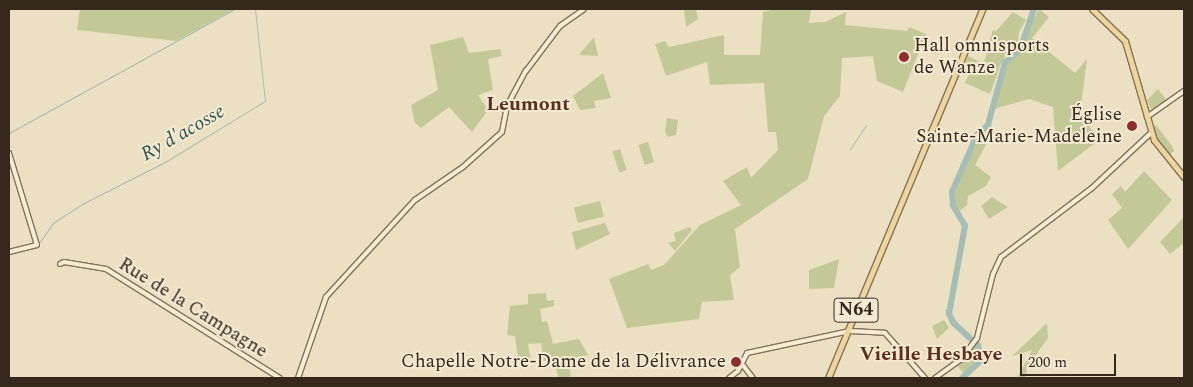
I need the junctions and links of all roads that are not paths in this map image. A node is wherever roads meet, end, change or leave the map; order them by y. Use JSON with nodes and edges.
{"nodes":[{"id":1,"x":584,"y":9,"type":"edge"},
{"id":2,"x":982,"y":9,"type":"edge"},
{"id":3,"x":1092,"y":9,"type":"edge"},
{"id":4,"x":1184,"y":91,"type":"edge"},
{"id":5,"x":1147,"y":117,"type":"junction"},
{"id":6,"x":1152,"y":132,"type":"junction"},
{"id":7,"x":1145,"y":137,"type":"junction"},
{"id":8,"x":1154,"y":140,"type":"junction"},
{"id":9,"x":9,"y":153,"type":"edge"},
{"id":10,"x":1184,"y":177,"type":"edge"},
{"id":11,"x":9,"y":252,"type":"edge"},
{"id":12,"x":60,"y":264,"type":"dead end"},
{"id":13,"x":847,"y":332,"type":"junction"},
{"id":14,"x":742,"y":364,"type":"junction"},
{"id":15,"x":280,"y":378,"type":"edge"},
{"id":16,"x":298,"y":378,"type":"edge"},
{"id":17,"x":729,"y":378,"type":"edge"},
{"id":18,"x":752,"y":378,"type":"edge"},
{"id":19,"x":828,"y":378,"type":"edge"},
{"id":20,"x":925,"y":378,"type":"edge"},
{"id":21,"x":935,"y":378,"type":"edge"}],
"edges":[{"from":1,"to":16,"type":"street"},
{"from":2,"to":13,"type":"main road","number":"N64"},
{"from":3,"to":5,"type":"main road"},
{"from":4,"to":5,"type":"street"},
{"from":5,"to":6,"type":"main road"},
{"from":6,"to":7,"type":"street"},
{"from":6,"to":8,"type":"main road"},
{"from":7,"to":8,"type":"street"},
{"from":7,"to":21,"type":"street"},
{"from":8,"to":10,"type":"main road"},
{"from":9,"to":11,"type":"street"},
{"from":12,"to":15,"type":"street","name":"Rue de la Campagne"},
{"from":13,"to":14,"type":"street"},
{"from":13,"to":19,"type":"main road","number":"N64"},
{"from":13,"to":20,"type":"street"},
{"from":14,"to":17,"type":"street"},
{"from":14,"to":18,"type":"street"}]}
